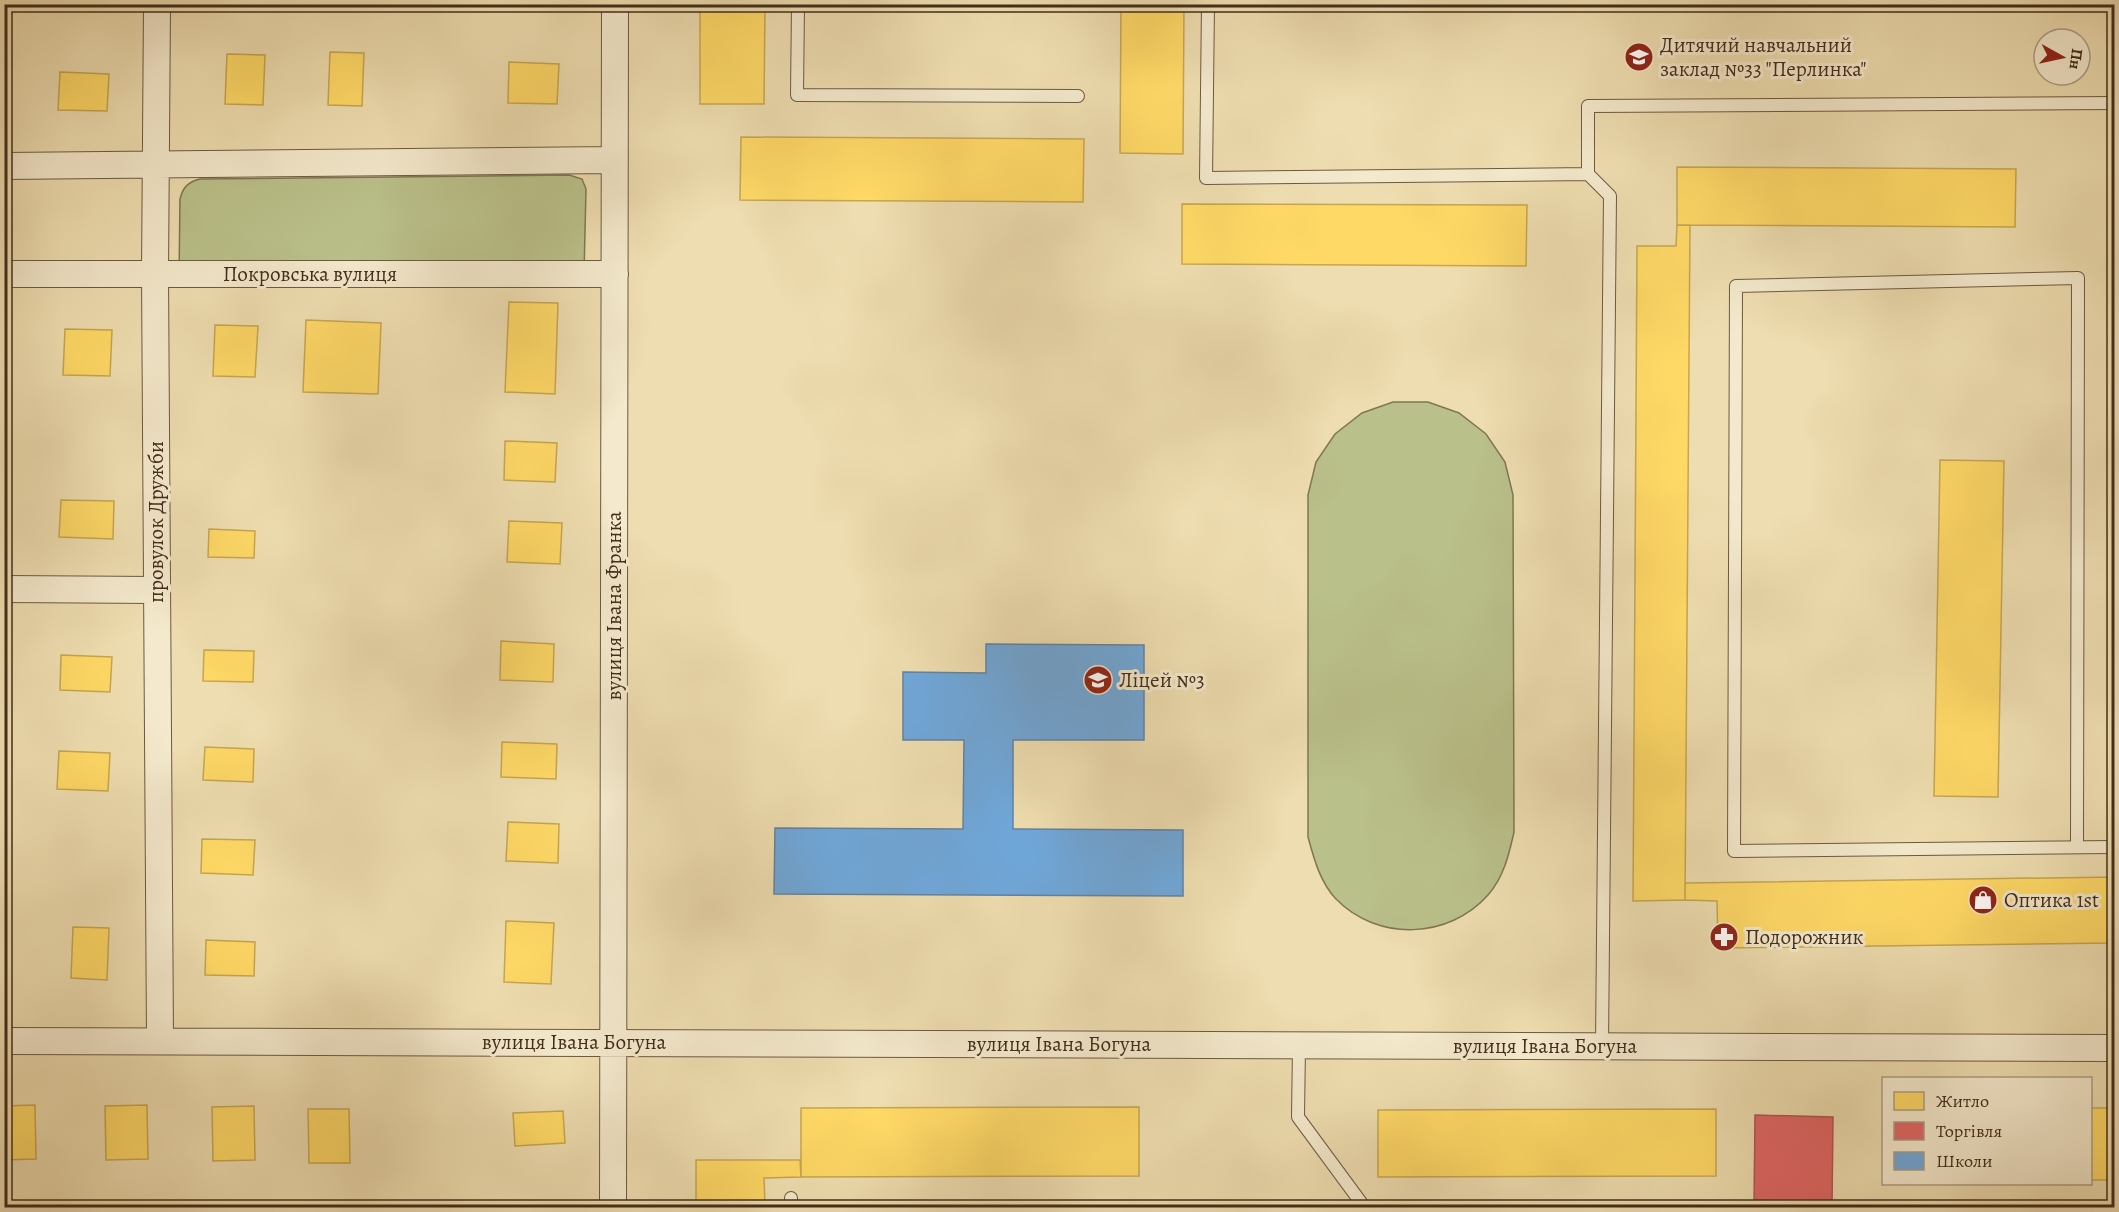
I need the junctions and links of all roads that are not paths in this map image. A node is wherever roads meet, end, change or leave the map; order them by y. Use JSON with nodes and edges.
{"nodes":[{"id":1,"x":157,"y":4,"type":"edge"},
{"id":2,"x":615,"y":4,"type":"edge"},
{"id":3,"x":798,"y":4,"type":"edge"},
{"id":4,"x":1208,"y":4,"type":"edge"},
{"id":5,"x":1078,"y":96,"type":"dead end"},
{"id":6,"x":2115,"y":104,"type":"edge"},
{"id":7,"x":614,"y":160,"type":"junction"},
{"id":8,"x":156,"y":164,"type":"junction"},
{"id":9,"x":4,"y":166,"type":"edge"},
{"id":10,"x":1588,"y":174,"type":"junction"},
{"id":11,"x":4,"y":274,"type":"edge"},
{"id":12,"x":155,"y":274,"type":"junction"},
{"id":13,"x":615,"y":274,"type":"junction"},
{"id":14,"x":4,"y":589,"type":"edge"},
{"id":15,"x":156,"y":590,"type":"junction"},
{"id":16,"x":2077,"y":847,"type":"junction"},
{"id":17,"x":2115,"y":847,"type":"edge"},
{"id":18,"x":160,"y":1040,"type":"junction"},
{"id":19,"x":4,"y":1041,"type":"edge"},
{"id":20,"x":614,"y":1043,"type":"junction"},
{"id":21,"x":1299,"y":1045,"type":"junction"},
{"id":22,"x":1602,"y":1046,"type":"junction"},
{"id":23,"x":2115,"y":1048,"type":"edge"},
{"id":24,"x":613,"y":1208,"type":"edge"},
{"id":25,"x":1365,"y":1208,"type":"edge"}],
"edges":[{"from":1,"to":8,"type":"street","name":"провулок Дружби"},
{"from":2,"to":7,"type":"street","name":"вулиця Івана Франка"},
{"from":3,"to":5,"type":"lane"},
{"from":4,"to":10,"type":"lane"},
{"from":6,"to":10,"type":"lane"},
{"from":7,"to":8,"type":"street"},
{"from":7,"to":13,"type":"street","name":"вулиця Івана Франка"},
{"from":8,"to":9,"type":"street"},
{"from":8,"to":12,"type":"street","name":"провулок Дружби"},
{"from":10,"to":22,"type":"lane"},
{"from":11,"to":12,"type":"street","name":"Покровська вулиця"},
{"from":12,"to":13,"type":"street","name":"Покровська вулиця"},
{"from":12,"to":15,"type":"street","name":"провулок Дружби"},
{"from":13,"to":20,"type":"street","name":"вулиця Івана Франка"},
{"from":14,"to":15,"type":"street"},
{"from":15,"to":18,"type":"street","name":"провулок Дружби"},
{"from":16,"to":16,"type":"lane"},
{"from":16,"to":17,"type":"lane"},
{"from":18,"to":19,"type":"street","name":"вулиця Івана Богуна"},
{"from":18,"to":20,"type":"street","name":"вулиця Івана Богуна"},
{"from":20,"to":21,"type":"street","name":"вулиця Івана Богуна"},
{"from":20,"to":24,"type":"street","name":"вулиця Івана Франка"},
{"from":21,"to":22,"type":"street","name":"вулиця Івана Богуна"},
{"from":21,"to":25,"type":"lane"},
{"from":22,"to":23,"type":"street","name":"вулиця Івана Богуна"}]}
